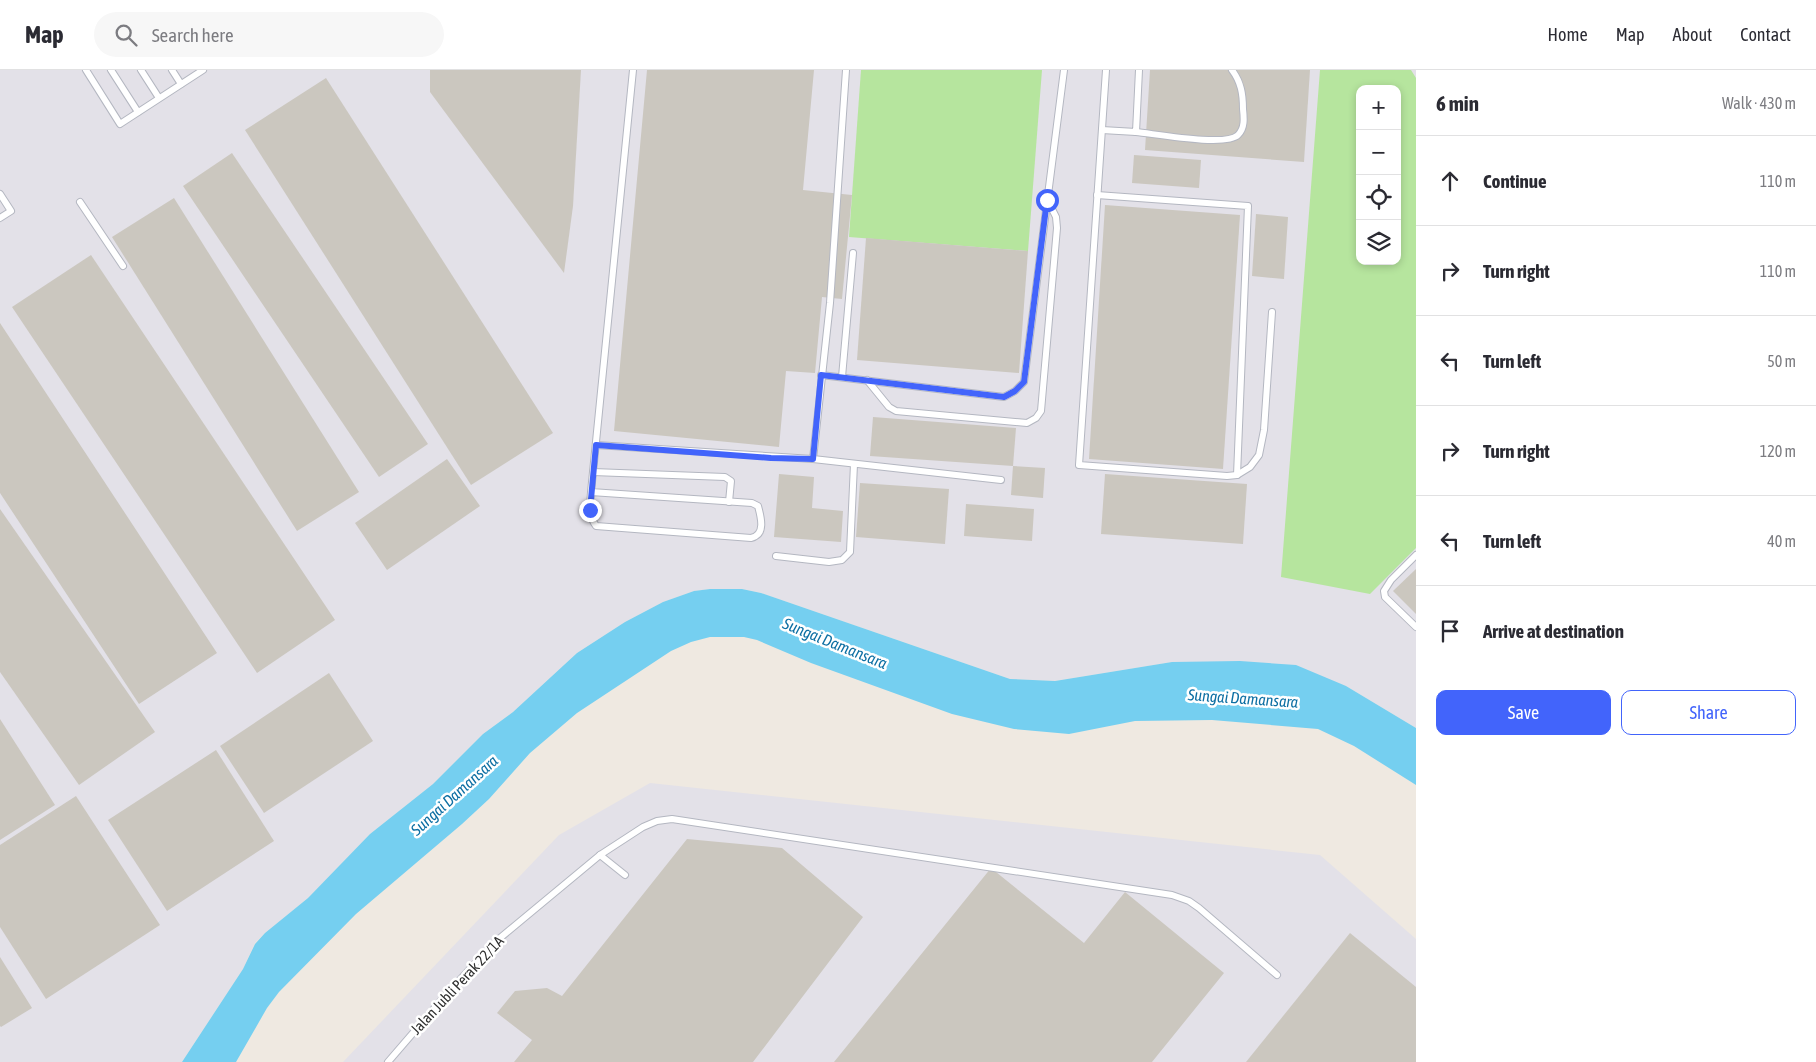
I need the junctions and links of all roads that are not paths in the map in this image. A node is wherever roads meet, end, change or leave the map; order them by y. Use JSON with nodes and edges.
{"nodes":[{"id":1,"x":86,"y":70,"type":"edge"},
{"id":2,"x":111,"y":70,"type":"edge"},
{"id":3,"x":141,"y":70,"type":"edge"},
{"id":4,"x":172,"y":70,"type":"edge"},
{"id":5,"x":203,"y":70,"type":"edge"},
{"id":6,"x":633,"y":70,"type":"edge"},
{"id":7,"x":846,"y":70,"type":"edge"},
{"id":8,"x":1064,"y":70,"type":"edge"},
{"id":9,"x":1106,"y":70,"type":"edge"},
{"id":10,"x":1139,"y":70,"type":"edge"},
{"id":11,"x":1232,"y":70,"type":"edge"},
{"id":12,"x":181,"y":84,"type":"junction"},
{"id":13,"x":159,"y":98,"type":"junction"},
{"id":14,"x":138,"y":112,"type":"junction"},
{"id":15,"x":1102,"y":130,"type":"junction"},
{"id":16,"x":1136,"y":132,"type":"junction"},
{"id":17,"x":0,"y":194,"type":"edge"},
{"id":18,"x":1097,"y":195,"type":"junction"},
{"id":19,"x":1047,"y":200,"type":"junction"},
{"id":20,"x":80,"y":202,"type":"dead end"},
{"id":21,"x":0,"y":218,"type":"edge"},
{"id":22,"x":853,"y":253,"type":"dead end"},
{"id":23,"x":123,"y":266,"type":"dead end"},
{"id":24,"x":1272,"y":312,"type":"dead end"},
{"id":25,"x":821,"y":375,"type":"junction"},
{"id":26,"x":842,"y":377,"type":"junction"},
{"id":27,"x":867,"y":380,"type":"junction"},
{"id":28,"x":596,"y":445,"type":"junction"},
{"id":29,"x":813,"y":459,"type":"junction"},
{"id":30,"x":854,"y":464,"type":"junction"},
{"id":31,"x":593,"y":472,"type":"junction"},
{"id":32,"x":1237,"y":475,"type":"junction"},
{"id":33,"x":1001,"y":480,"type":"dead end"},
{"id":34,"x":591,"y":492,"type":"junction"},
{"id":35,"x":729,"y":502,"type":"junction"},
{"id":36,"x":1416,"y":555,"type":"edge"},
{"id":37,"x":776,"y":556,"type":"dead end"},
{"id":38,"x":1416,"y":627,"type":"edge"},
{"id":39,"x":600,"y":855,"type":"junction"},
{"id":40,"x":624,"y":875,"type":"dead end"},
{"id":41,"x":1277,"y":975,"type":"dead end"},
{"id":42,"x":388,"y":1062,"type":"edge"}],
"edges":[{"from":1,"to":14,"type":"lane"},
{"from":2,"to":14,"type":"lane"},
{"from":3,"to":13,"type":"lane"},
{"from":4,"to":12,"type":"lane"},
{"from":5,"to":12,"type":"lane"},
{"from":6,"to":28,"type":"lane"},
{"from":7,"to":25,"type":"lane"},
{"from":8,"to":19,"type":"lane"},
{"from":9,"to":15,"type":"lane"},
{"from":10,"to":16,"type":"lane"},
{"from":11,"to":16,"type":"lane"},
{"from":12,"to":13,"type":"lane"},
{"from":13,"to":14,"type":"lane"},
{"from":15,"to":16,"type":"lane"},
{"from":15,"to":18,"type":"lane"},
{"from":17,"to":21,"type":"lane"},
{"from":18,"to":32,"type":"lane"},
{"from":18,"to":32,"type":"lane"},
{"from":19,"to":27,"type":"lane"},
{"from":19,"to":27,"type":"lane"},
{"from":20,"to":23,"type":"lane"},
{"from":22,"to":26,"type":"lane"},
{"from":24,"to":32,"type":"lane"},
{"from":25,"to":26,"type":"lane"},
{"from":25,"to":29,"type":"lane"},
{"from":26,"to":27,"type":"lane"},
{"from":28,"to":29,"type":"lane"},
{"from":28,"to":31,"type":"lane"},
{"from":29,"to":30,"type":"lane"},
{"from":30,"to":33,"type":"lane"},
{"from":30,"to":37,"type":"lane"},
{"from":31,"to":34,"type":"lane"},
{"from":31,"to":35,"type":"lane"},
{"from":34,"to":35,"type":"lane"},
{"from":34,"to":35,"type":"lane"},
{"from":36,"to":38,"type":"lane"},
{"from":39,"to":40,"type":"lane"},
{"from":39,"to":41,"type":"lane","name":"Jalan Jubli Perak 22/1A"},
{"from":39,"to":42,"type":"lane","name":"Jalan Jubli Perak 22/1A"}]}
